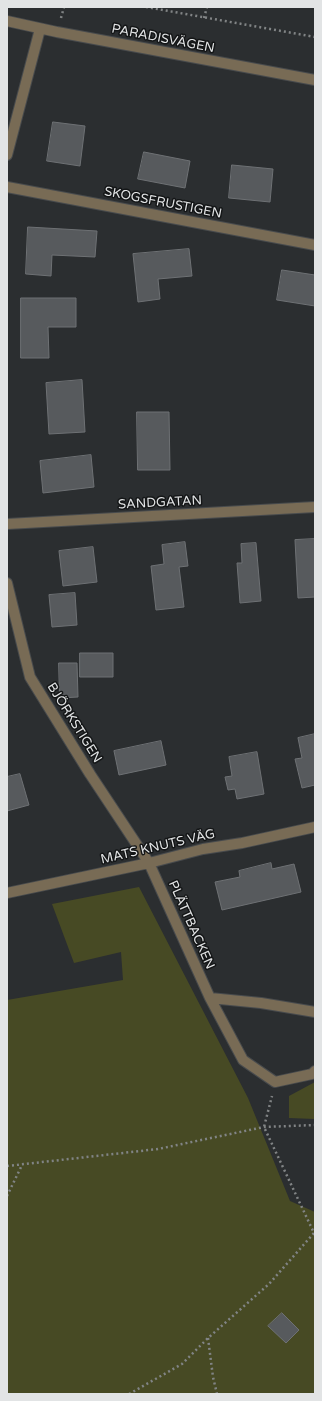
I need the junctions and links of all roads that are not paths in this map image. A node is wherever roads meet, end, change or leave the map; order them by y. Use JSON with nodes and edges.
{"nodes":[{"id":1,"x":7,"y":21,"type":"edge"},
{"id":2,"x":40,"y":29,"type":"junction"},
{"id":3,"x":315,"y":80,"type":"edge"},
{"id":4,"x":7,"y":155,"type":"edge"},
{"id":5,"x":7,"y":187,"type":"edge"},
{"id":6,"x":315,"y":245,"type":"edge"},
{"id":7,"x":315,"y":507,"type":"edge"},
{"id":8,"x":7,"y":524,"type":"edge"},
{"id":9,"x":7,"y":583,"type":"edge"},
{"id":10,"x":315,"y":827,"type":"edge"},
{"id":11,"x":149,"y":863,"type":"junction"},
{"id":12,"x":7,"y":893,"type":"edge"},
{"id":13,"x":210,"y":998,"type":"junction"},
{"id":14,"x":315,"y":1012,"type":"edge"},
{"id":15,"x":315,"y":1071,"type":"edge"}],
"edges":[{"from":1,"to":2,"type":"street","name":"PARADISVÄGEN"},
{"from":2,"to":3,"type":"street","name":"PARADISVÄGEN"},
{"from":2,"to":4,"type":"street"},
{"from":5,"to":6,"type":"street","name":"SKOGSFRUSTIGEN"},
{"from":7,"to":8,"type":"street","name":"SANDGATAN"},
{"from":9,"to":11,"type":"street","name":"BJÖRKSTIGEN"},
{"from":10,"to":11,"type":"street","name":"MATS KNUTS VÄG"},
{"from":11,"to":12,"type":"street","name":"MATS KNUTS VÄG"},
{"from":11,"to":13,"type":"street","name":"PLÄTTBACKEN"},
{"from":13,"to":14,"type":"street"},
{"from":13,"to":15,"type":"street","name":"PLÄTTBACKEN"}]}
